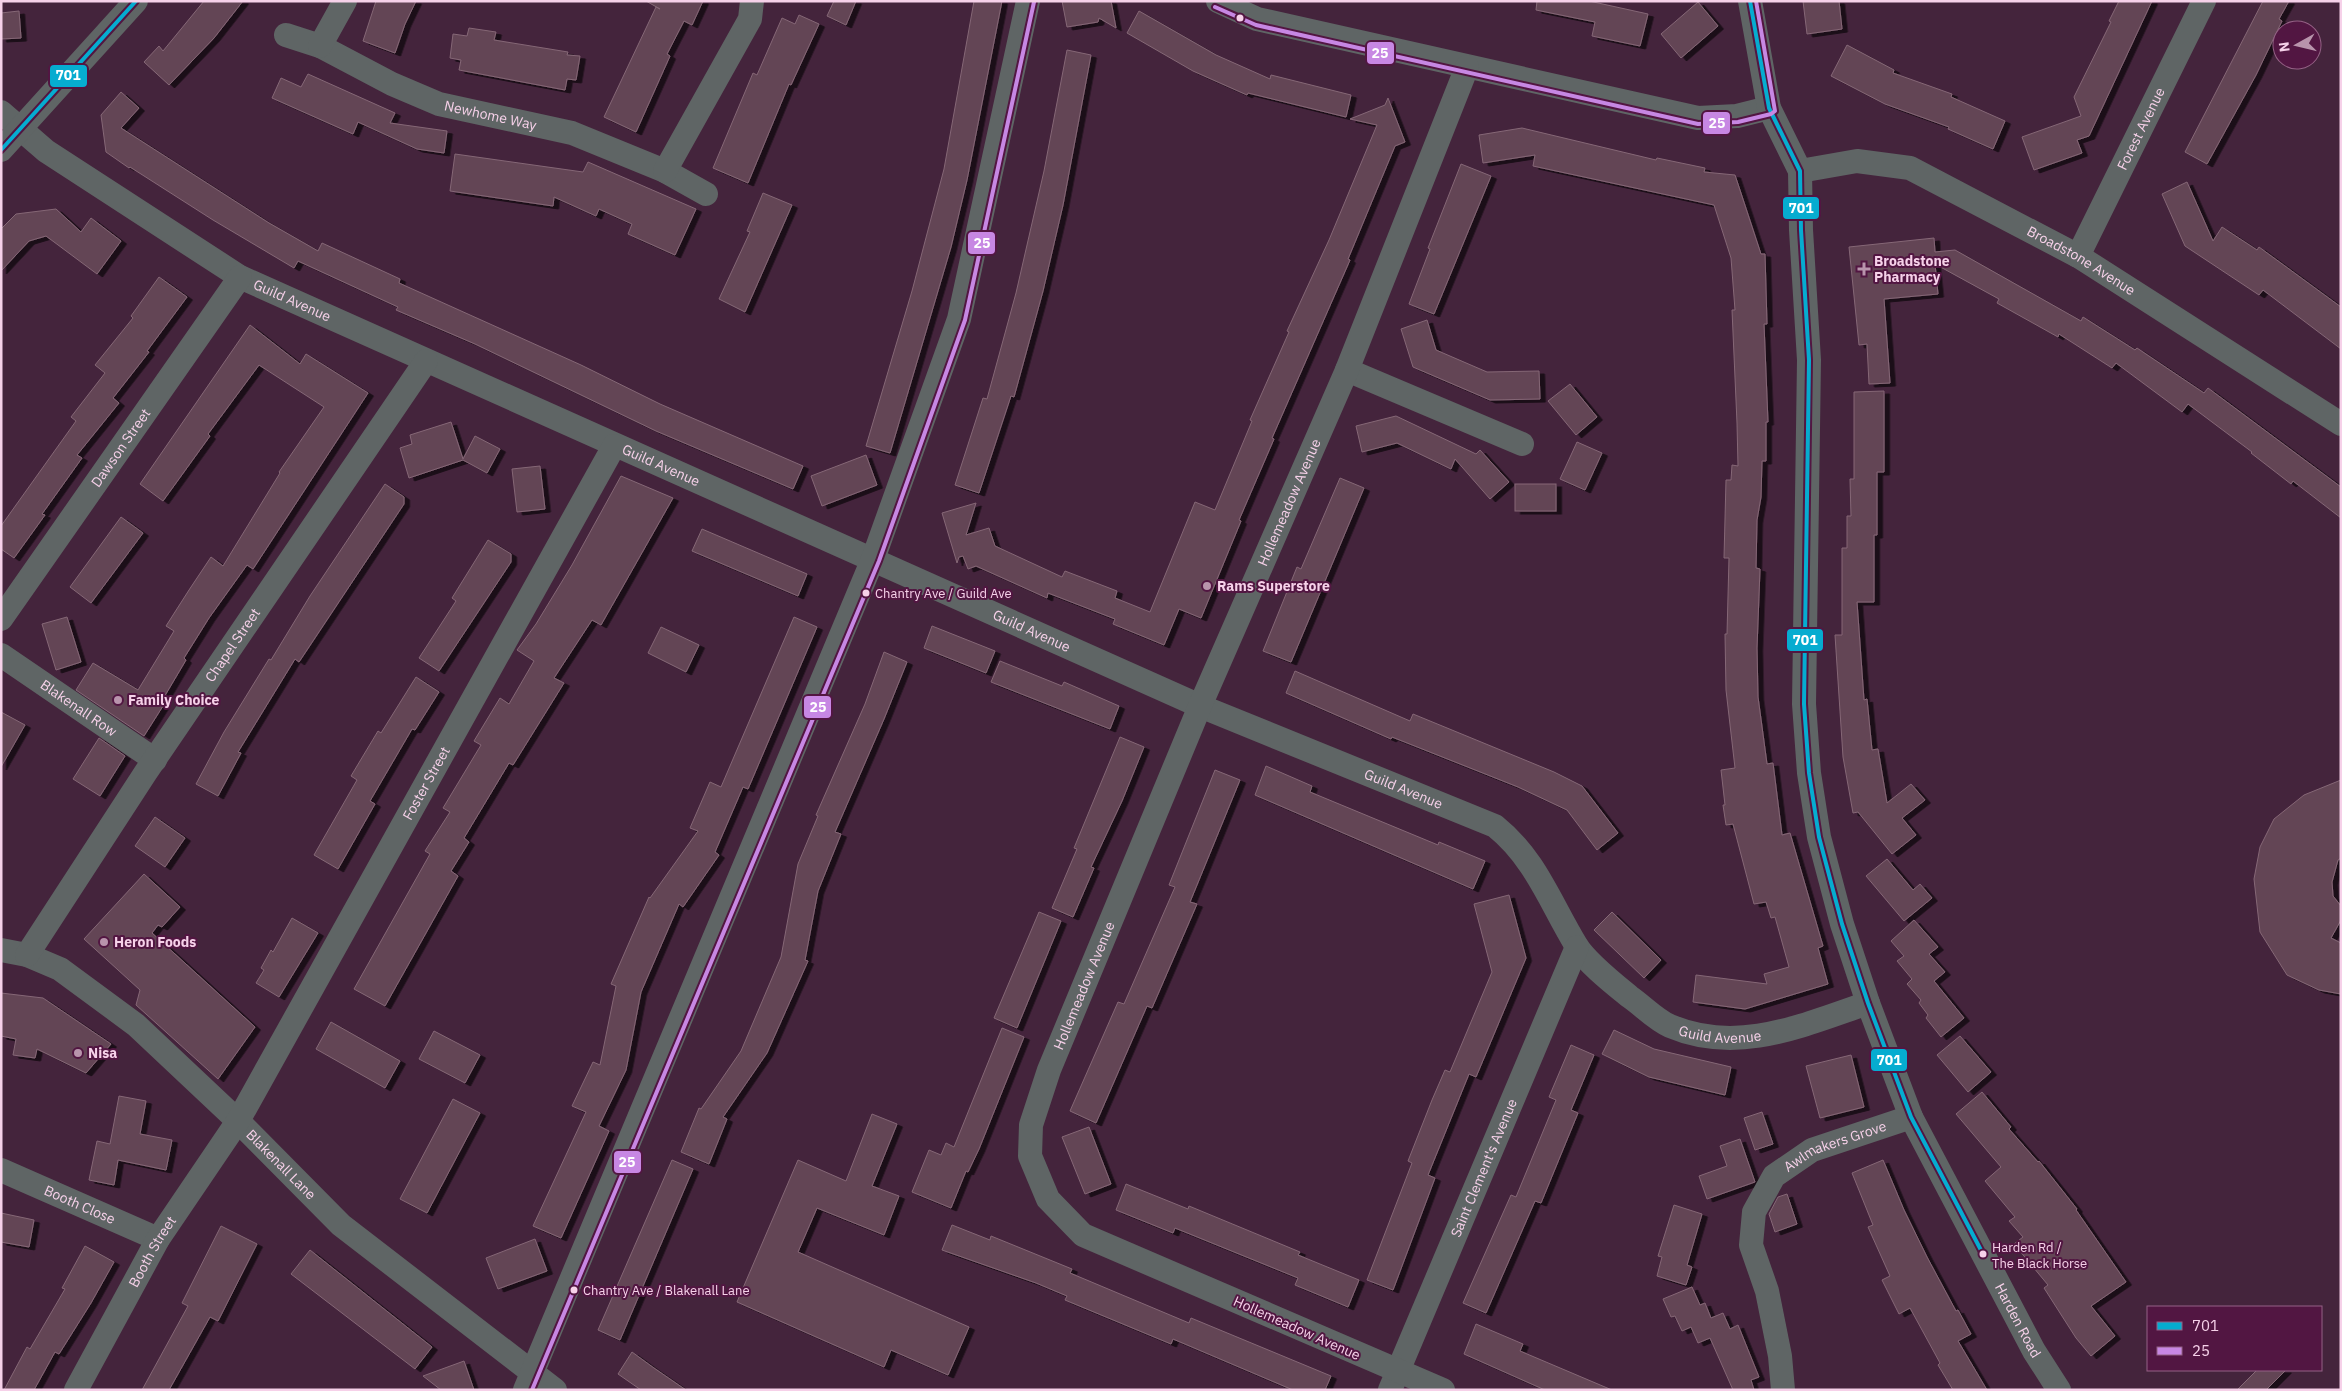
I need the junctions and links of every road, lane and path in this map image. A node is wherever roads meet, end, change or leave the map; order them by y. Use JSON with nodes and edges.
{"nodes":[{"id":1,"x":136,"y":1,"type":"edge"},
{"id":2,"x":345,"y":1,"type":"edge"},
{"id":3,"x":752,"y":1,"type":"edge"},
{"id":4,"x":1028,"y":1,"type":"edge"},
{"id":5,"x":1218,"y":1,"type":"edge"},
{"id":6,"x":1750,"y":1,"type":"edge"},
{"id":7,"x":2204,"y":1,"type":"edge"},
{"id":8,"x":286,"y":35,"type":"dead end"},
{"id":9,"x":320,"y":46,"type":"junction"},
{"id":10,"x":1467,"y":67,"type":"junction"},
{"id":11,"x":1769,"y":108,"type":"junction"},
{"id":12,"x":1,"y":112,"type":"edge"},
{"id":13,"x":21,"y":128,"type":"junction"},
{"id":14,"x":1,"y":150,"type":"edge"},
{"id":15,"x":1800,"y":171,"type":"junction"},
{"id":16,"x":665,"y":172,"type":"junction"},
{"id":17,"x":706,"y":194,"type":"dead end"},
{"id":18,"x":2078,"y":256,"type":"junction"},
{"id":19,"x":240,"y":277,"type":"junction"},
{"id":20,"x":426,"y":361,"type":"junction"},
{"id":21,"x":1347,"y":370,"type":"junction"},
{"id":22,"x":2341,"y":424,"type":"edge"},
{"id":23,"x":1522,"y":444,"type":"dead end"},
{"id":24,"x":614,"y":446,"type":"junction"},
{"id":25,"x":872,"y":559,"type":"junction"},
{"id":26,"x":1,"y":619,"type":"edge"},
{"id":27,"x":1,"y":655,"type":"edge"},
{"id":28,"x":1200,"y":706,"type":"junction"},
{"id":29,"x":155,"y":760,"type":"junction"},
{"id":30,"x":1577,"y":947,"type":"junction"},
{"id":31,"x":1,"y":950,"type":"edge"},
{"id":32,"x":27,"y":955,"type":"junction"},
{"id":33,"x":1868,"y":1003,"type":"junction"},
{"id":34,"x":1912,"y":1117,"type":"junction"},
{"id":35,"x":238,"y":1121,"type":"junction"},
{"id":36,"x":1,"y":1170,"type":"edge"},
{"id":37,"x":158,"y":1239,"type":"junction"},
{"id":38,"x":528,"y":1381,"type":"edge"},
{"id":39,"x":1394,"y":1381,"type":"edge"},
{"id":40,"x":76,"y":1390,"type":"edge"},
{"id":41,"x":556,"y":1390,"type":"edge"},
{"id":42,"x":1443,"y":1390,"type":"edge"},
{"id":43,"x":1783,"y":1390,"type":"edge"},
{"id":44,"x":2059,"y":1390,"type":"edge"}],
"edges":[{"from":1,"to":13,"type":"street"},
{"from":2,"to":9,"type":"street"},
{"from":3,"to":16,"type":"street"},
{"from":4,"to":25,"type":"street"},
{"from":5,"to":10,"type":"street"},
{"from":6,"to":11,"type":"street","name":"Harden Road"},
{"from":7,"to":18,"type":"street","name":"Forest Avenue"},
{"from":8,"to":9,"type":"street","name":"Newhome Way"},
{"from":9,"to":16,"type":"street","name":"Newhome Way"},
{"from":10,"to":11,"type":"street"},
{"from":10,"to":21,"type":"street","name":"Hollemeadow Avenue"},
{"from":11,"to":15,"type":"street","name":"Harden Road"},
{"from":12,"to":13,"type":"street","name":"Guild Avenue"},
{"from":13,"to":14,"type":"street"},
{"from":13,"to":19,"type":"street","name":"Guild Avenue"},
{"from":15,"to":18,"type":"street","name":"Broadstone Avenue"},
{"from":15,"to":33,"type":"street","name":"Harden Road"},
{"from":16,"to":17,"type":"street","name":"Newhome Way"},
{"from":18,"to":22,"type":"street","name":"Broadstone Avenue"},
{"from":19,"to":20,"type":"street","name":"Guild Avenue"},
{"from":19,"to":26,"type":"street","name":"Dawson Street"},
{"from":20,"to":24,"type":"street","name":"Guild Avenue"},
{"from":20,"to":29,"type":"street","name":"Chapel Street"},
{"from":21,"to":23,"type":"street"},
{"from":21,"to":28,"type":"street","name":"Hollemeadow Avenue"},
{"from":24,"to":25,"type":"street","name":"Guild Avenue"},
{"from":24,"to":35,"type":"street","name":"Foster Street"},
{"from":25,"to":28,"type":"street","name":"Guild Avenue"},
{"from":25,"to":38,"type":"street"},
{"from":27,"to":29,"type":"street","name":"Blakenall Row"},
{"from":28,"to":30,"type":"street","name":"Guild Avenue"},
{"from":28,"to":39,"type":"street","name":"Hollemeadow Avenue"},
{"from":29,"to":32,"type":"street","name":"Chapel Street"},
{"from":30,"to":33,"type":"street","name":"Guild Avenue"},
{"from":30,"to":39,"type":"street","name":"Saint Clement's Avenue"},
{"from":31,"to":32,"type":"street","name":"Blakenall Lane"},
{"from":32,"to":35,"type":"street","name":"Blakenall Lane"},
{"from":33,"to":34,"type":"street","name":"Harden Road"},
{"from":34,"to":43,"type":"street","name":"Awlmakers Grove"},
{"from":34,"to":44,"type":"street","name":"Harden Road"},
{"from":35,"to":37,"type":"street","name":"Booth Street"},
{"from":35,"to":38,"type":"street","name":"Blakenall Lane"},
{"from":36,"to":37,"type":"street","name":"Booth Close"},
{"from":37,"to":40,"type":"street","name":"Booth Street"},
{"from":38,"to":41,"type":"street","name":"Blakenall Lane"},
{"from":39,"to":42,"type":"street","name":"Hollemeadow Avenue"}]}
